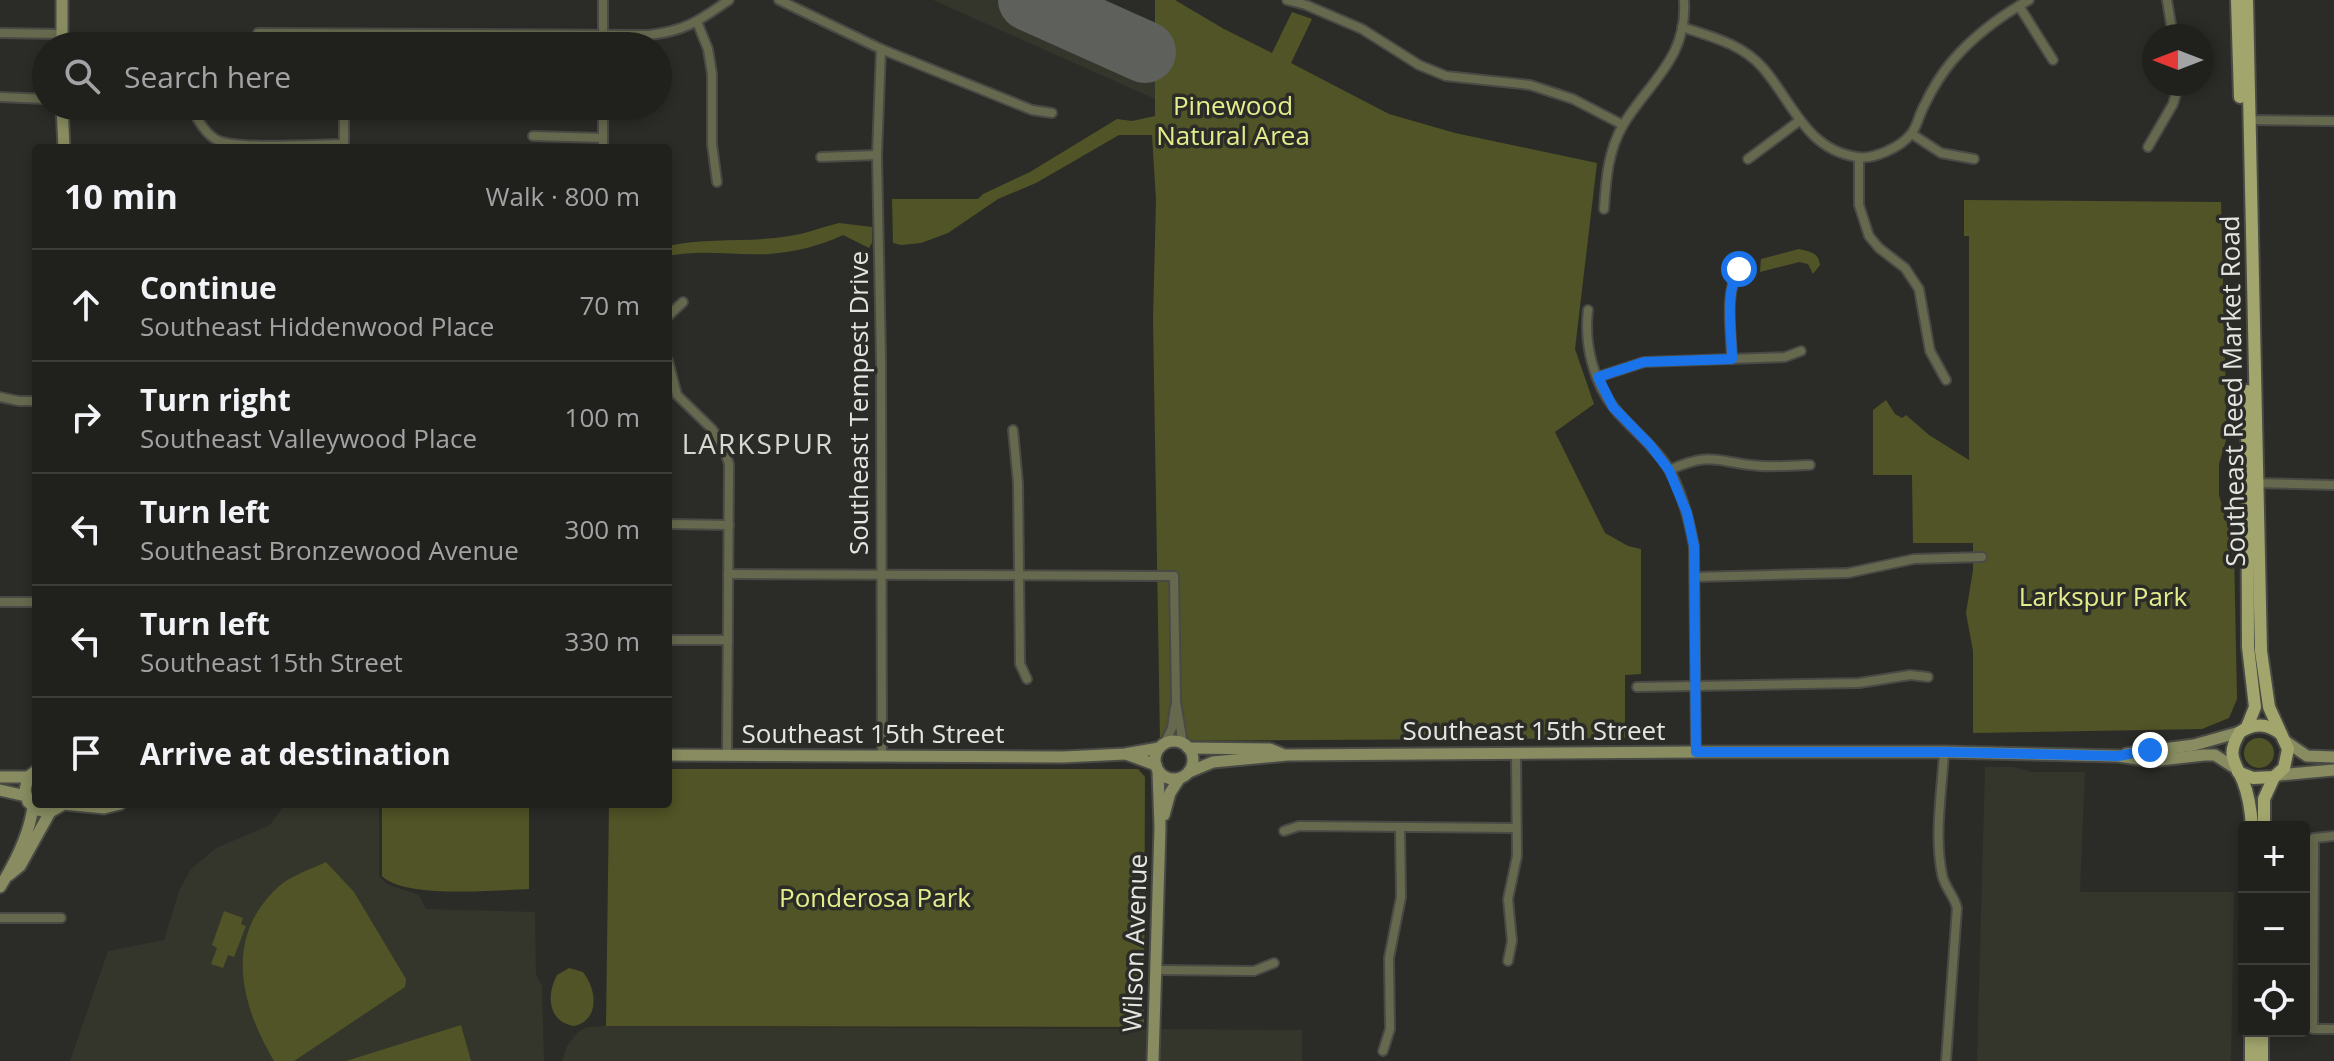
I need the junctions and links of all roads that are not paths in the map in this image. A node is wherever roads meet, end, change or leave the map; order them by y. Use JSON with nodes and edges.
{"nodes":[{"id":1,"x":62,"y":0,"type":"edge"},
{"id":2,"x":603,"y":0,"type":"edge"},
{"id":3,"x":729,"y":0,"type":"edge"},
{"id":4,"x":779,"y":0,"type":"edge"},
{"id":5,"x":1287,"y":0,"type":"edge"},
{"id":6,"x":1684,"y":0,"type":"edge"},
{"id":7,"x":2029,"y":0,"type":"edge"},
{"id":8,"x":2167,"y":0,"type":"edge"},
{"id":9,"x":2237,"y":0,"type":"edge"},
{"id":10,"x":2247,"y":0,"type":"edge"},
{"id":11,"x":2019,"y":6,"type":"junction"},
{"id":12,"x":697,"y":22,"type":"junction"},
{"id":13,"x":2171,"y":24,"type":"edge"},
{"id":14,"x":1682,"y":27,"type":"junction"},
{"id":15,"x":62,"y":32,"type":"edge"},
{"id":16,"x":603,"y":32,"type":"edge"},
{"id":17,"x":672,"y":32,"type":"edge"},
{"id":18,"x":0,"y":33,"type":"edge"},
{"id":19,"x":32,"y":37,"type":"edge"},
{"id":20,"x":881,"y":49,"type":"junction"},
{"id":21,"x":2053,"y":60,"type":"dead end"},
{"id":22,"x":2175,"y":96,"type":"edge"},
{"id":23,"x":0,"y":97,"type":"edge"},
{"id":24,"x":32,"y":98,"type":"edge"},
{"id":25,"x":1052,"y":113,"type":"dead end"},
{"id":26,"x":63,"y":120,"type":"edge"},
{"id":27,"x":199,"y":120,"type":"edge"},
{"id":28,"x":344,"y":120,"type":"edge"},
{"id":29,"x":603,"y":120,"type":"edge"},
{"id":30,"x":2249,"y":120,"type":"junction"},
{"id":31,"x":1799,"y":121,"type":"junction"},
{"id":32,"x":2334,"y":121,"type":"edge"},
{"id":33,"x":1623,"y":125,"type":"junction"},
{"id":34,"x":1912,"y":134,"type":"junction"},
{"id":35,"x":533,"y":136,"type":"dead end"},
{"id":36,"x":603,"y":138,"type":"junction"},
{"id":37,"x":64,"y":144,"type":"edge"},
{"id":38,"x":230,"y":144,"type":"edge"},
{"id":39,"x":344,"y":144,"type":"edge"},
{"id":40,"x":603,"y":144,"type":"edge"},
{"id":41,"x":2148,"y":147,"type":"dead end"},
{"id":42,"x":877,"y":155,"type":"junction"},
{"id":43,"x":821,"y":157,"type":"dead end"},
{"id":44,"x":1859,"y":158,"type":"junction"},
{"id":45,"x":1748,"y":159,"type":"dead end"},
{"id":46,"x":1974,"y":159,"type":"dead end"},
{"id":47,"x":717,"y":182,"type":"dead end"},
{"id":48,"x":1604,"y":209,"type":"dead end"},
{"id":49,"x":1740,"y":267,"type":"dead end"},
{"id":50,"x":683,"y":302,"type":"dead end"},
{"id":51,"x":1588,"y":310,"type":"dead end"},
{"id":52,"x":672,"y":312,"type":"edge"},
{"id":53,"x":1801,"y":351,"type":"dead end"},
{"id":54,"x":1732,"y":359,"type":"junction"},
{"id":55,"x":672,"y":376,"type":"edge"},
{"id":56,"x":1598,"y":377,"type":"junction"},
{"id":57,"x":1946,"y":380,"type":"dead end"},
{"id":58,"x":677,"y":395,"type":"junction"},
{"id":59,"x":0,"y":397,"type":"edge"},
{"id":60,"x":672,"y":398,"type":"edge"},
{"id":61,"x":32,"y":401,"type":"edge"},
{"id":62,"x":1013,"y":430,"type":"dead end"},
{"id":63,"x":1810,"y":465,"type":"dead end"},
{"id":64,"x":1669,"y":470,"type":"junction"},
{"id":65,"x":2254,"y":483,"type":"junction"},
{"id":66,"x":2334,"y":485,"type":"edge"},
{"id":67,"x":672,"y":524,"type":"edge"},
{"id":68,"x":729,"y":525,"type":"junction"},
{"id":69,"x":1982,"y":557,"type":"dead end"},
{"id":70,"x":728,"y":574,"type":"junction"},
{"id":71,"x":1018,"y":575,"type":"junction"},
{"id":72,"x":880,"y":576,"type":"junction"},
{"id":73,"x":1695,"y":577,"type":"junction"},
{"id":74,"x":0,"y":602,"type":"edge"},
{"id":75,"x":32,"y":602,"type":"edge"},
{"id":76,"x":672,"y":640,"type":"edge"},
{"id":77,"x":728,"y":640,"type":"junction"},
{"id":78,"x":1928,"y":677,"type":"dead end"},
{"id":79,"x":1027,"y":679,"type":"dead end"},
{"id":80,"x":1696,"y":685,"type":"junction"},
{"id":81,"x":1637,"y":687,"type":"dead end"},
{"id":82,"x":1176,"y":702,"type":"junction"},
{"id":83,"x":2243,"y":730,"type":"junction"},
{"id":84,"x":2283,"y":738,"type":"junction"},
{"id":85,"x":1162,"y":746,"type":"junction"},
{"id":86,"x":1186,"y":746,"type":"junction"},
{"id":87,"x":1696,"y":752,"type":"junction"},
{"id":88,"x":1944,"y":752,"type":"junction"},
{"id":89,"x":1125,"y":754,"type":"junction"},
{"id":90,"x":1516,"y":754,"type":"junction"},
{"id":91,"x":672,"y":755,"type":"edge"},
{"id":92,"x":1287,"y":755,"type":"junction"},
{"id":93,"x":727,"y":756,"type":"junction"},
{"id":94,"x":2118,"y":756,"type":"junction"},
{"id":95,"x":882,"y":757,"type":"junction"},
{"id":96,"x":2334,"y":757,"type":"edge"},
{"id":97,"x":1157,"y":768,"type":"junction"},
{"id":98,"x":2236,"y":770,"type":"junction"},
{"id":99,"x":2334,"y":770,"type":"edge"},
{"id":100,"x":32,"y":774,"type":"edge"},
{"id":101,"x":1184,"y":775,"type":"junction"},
{"id":102,"x":2276,"y":776,"type":"junction"},
{"id":103,"x":0,"y":777,"type":"edge"},
{"id":104,"x":0,"y":790,"type":"edge"},
{"id":105,"x":26,"y":796,"type":"junction"},
{"id":106,"x":32,"y":805,"type":"edge"},
{"id":107,"x":33,"y":808,"type":"edge"},
{"id":108,"x":36,"y":808,"type":"edge"},
{"id":109,"x":57,"y":808,"type":"edge"},
{"id":110,"x":50,"y":812,"type":"junction"},
{"id":111,"x":2251,"y":821,"type":"edge"},
{"id":112,"x":2264,"y":821,"type":"edge"},
{"id":113,"x":1160,"y":827,"type":"junction"},
{"id":114,"x":1400,"y":827,"type":"junction"},
{"id":115,"x":1516,"y":828,"type":"junction"},
{"id":116,"x":1284,"y":831,"type":"dead end"},
{"id":117,"x":2334,"y":836,"type":"edge"},
{"id":118,"x":3,"y":882,"type":"edge"},
{"id":119,"x":0,"y":918,"type":"edge"},
{"id":120,"x":61,"y":918,"type":"dead end"},
{"id":121,"x":1508,"y":961,"type":"dead end"},
{"id":122,"x":1274,"y":963,"type":"dead end"},
{"id":123,"x":1156,"y":970,"type":"junction"},
{"id":124,"x":2334,"y":1029,"type":"edge"},
{"id":125,"x":2251,"y":1037,"type":"edge"},
{"id":126,"x":2262,"y":1037,"type":"edge"},
{"id":127,"x":1383,"y":1051,"type":"dead end"},
{"id":128,"x":1153,"y":1061,"type":"edge"},
{"id":129,"x":1946,"y":1061,"type":"edge"},
{"id":130,"x":2251,"y":1061,"type":"edge"},
{"id":131,"x":2262,"y":1061,"type":"edge"}],
"edges":[{"from":1,"to":15,"type":"main road"},
{"from":2,"to":16,"type":"street"},
{"from":3,"to":12,"type":"street"},
{"from":4,"to":20,"type":"street"},
{"from":5,"to":33,"type":"street"},
{"from":6,"to":14,"type":"street"},
{"from":7,"to":11,"type":"street"},
{"from":8,"to":13,"type":"street"},
{"from":9,"to":65,"type":"main road","name":"Southeast Reed Market Road"},
{"from":10,"to":30,"type":"main road","name":"Southeast Reed Market Road"},
{"from":11,"to":21,"type":"street"},
{"from":11,"to":34,"type":"street"},
{"from":12,"to":17,"type":"street"},
{"from":12,"to":47,"type":"street"},
{"from":14,"to":31,"type":"street"},
{"from":14,"to":33,"type":"street"},
{"from":18,"to":19,"type":"street"},
{"from":20,"to":25,"type":"street"},
{"from":20,"to":42,"type":"street","name":"Southeast Tempest Drive"},
{"from":22,"to":41,"type":"street"},
{"from":23,"to":24,"type":"street"},
{"from":26,"to":37,"type":"main road"},
{"from":27,"to":38,"type":"street"},
{"from":28,"to":39,"type":"street"},
{"from":29,"to":36,"type":"street"},
{"from":30,"to":32,"type":"street"},
{"from":30,"to":65,"type":"main road","name":"Southeast Reed Market Road"},
{"from":31,"to":44,"type":"street"},
{"from":31,"to":45,"type":"street"},
{"from":33,"to":48,"type":"street"},
{"from":34,"to":44,"type":"street"},
{"from":34,"to":46,"type":"street"},
{"from":35,"to":36,"type":"street"},
{"from":36,"to":40,"type":"street"},
{"from":42,"to":43,"type":"street"},
{"from":42,"to":72,"type":"street","name":"Southeast Tempest Drive"},
{"from":44,"to":57,"type":"street"},
{"from":49,"to":54,"type":"street"},
{"from":50,"to":52,"type":"street"},
{"from":51,"to":56,"type":"street"},
{"from":53,"to":54,"type":"street"},
{"from":54,"to":56,"type":"street"},
{"from":55,"to":58,"type":"street"},
{"from":56,"to":64,"type":"street"},
{"from":58,"to":60,"type":"street"},
{"from":58,"to":68,"type":"street"},
{"from":59,"to":61,"type":"street"},
{"from":62,"to":71,"type":"street"},
{"from":63,"to":64,"type":"street"},
{"from":64,"to":73,"type":"street"},
{"from":65,"to":66,"type":"street"},
{"from":65,"to":83,"type":"main road","name":"Southeast Reed Market Road"},
{"from":65,"to":84,"type":"main road","name":"Southeast Reed Market Road"},
{"from":67,"to":68,"type":"street"},
{"from":68,"to":70,"type":"street"},
{"from":69,"to":73,"type":"street"},
{"from":70,"to":72,"type":"street"},
{"from":70,"to":77,"type":"street"},
{"from":71,"to":72,"type":"street"},
{"from":71,"to":79,"type":"street"},
{"from":71,"to":82,"type":"street"},
{"from":72,"to":95,"type":"street","name":"Southeast Tempest Drive"},
{"from":73,"to":80,"type":"street"},
{"from":74,"to":75,"type":"street"},
{"from":76,"to":77,"type":"street"},
{"from":77,"to":93,"type":"street"},
{"from":78,"to":80,"type":"street"},
{"from":80,"to":81,"type":"street"},
{"from":80,"to":87,"type":"street"},
{"from":82,"to":85,"type":"street"},
{"from":82,"to":86,"type":"street"},
{"from":83,"to":84,"type":"main road","name":"Southeast 15th Street"},
{"from":83,"to":94,"type":"main road","name":"Southeast 15th Street"},
{"from":83,"to":98,"type":"main road","name":"Southeast Reed Market Road"},
{"from":84,"to":96,"type":"main road","name":"Southeast 15th Street"},
{"from":84,"to":102,"type":"main road","name":"Southeast Reed Market Road"},
{"from":85,"to":86,"type":"main road"},
{"from":85,"to":89,"type":"main road","name":"Southeast 15th Street"},
{"from":85,"to":97,"type":"main road"},
{"from":86,"to":92,"type":"main road","name":"Southeast 15th Street"},
{"from":86,"to":101,"type":"main road"},
{"from":87,"to":88,"type":"main road","name":"Southeast 15th Street"},
{"from":87,"to":90,"type":"main road","name":"Southeast 15th Street"},
{"from":88,"to":94,"type":"main road","name":"Southeast 15th Street"},
{"from":88,"to":129,"type":"street"},
{"from":89,"to":95,"type":"main road","name":"Southeast 15th Street"},
{"from":89,"to":97,"type":"main road","name":"Southeast 15th Street"},
{"from":90,"to":92,"type":"main road","name":"Southeast 15th Street"},
{"from":90,"to":115,"type":"street"},
{"from":91,"to":93,"type":"main road","name":"Southeast 15th Street"},
{"from":92,"to":101,"type":"main road","name":"Southeast 15th Street"},
{"from":93,"to":95,"type":"main road","name":"Southeast 15th Street"},
{"from":94,"to":98,"type":"main road","name":"Southeast 15th Street"},
{"from":97,"to":101,"type":"main road"},
{"from":97,"to":113,"type":"main road","name":"Wilson Avenue"},
{"from":98,"to":102,"type":"main road","name":"Southeast 15th Street"},
{"from":98,"to":111,"type":"main road","name":"Southeast Reed Market Road"},
{"from":99,"to":102,"type":"main road","name":"Southeast 15th Street"},
{"from":100,"to":103,"type":"main road"},
{"from":100,"to":105,"type":"main road"},
{"from":101,"to":113,"type":"main road","name":"Wilson Avenue"},
{"from":102,"to":112,"type":"main road","name":"Southeast Reed Market Road"},
{"from":104,"to":105,"type":"main road"},
{"from":105,"to":106,"type":"main road"},
{"from":107,"to":118,"type":"main road"},
{"from":108,"to":110,"type":"main road"},
{"from":109,"to":110,"type":"main road"},
{"from":110,"to":118,"type":"main road"},
{"from":113,"to":123,"type":"main road","name":"Wilson Avenue"},
{"from":114,"to":115,"type":"street"},
{"from":114,"to":116,"type":"street"},
{"from":114,"to":127,"type":"street"},
{"from":115,"to":121,"type":"street"},
{"from":117,"to":124,"type":"street"},
{"from":119,"to":120,"type":"street"},
{"from":122,"to":123,"type":"street"},
{"from":123,"to":128,"type":"main road","name":"Wilson Avenue"},
{"from":125,"to":130,"type":"main road"},
{"from":126,"to":131,"type":"main road"}]}
